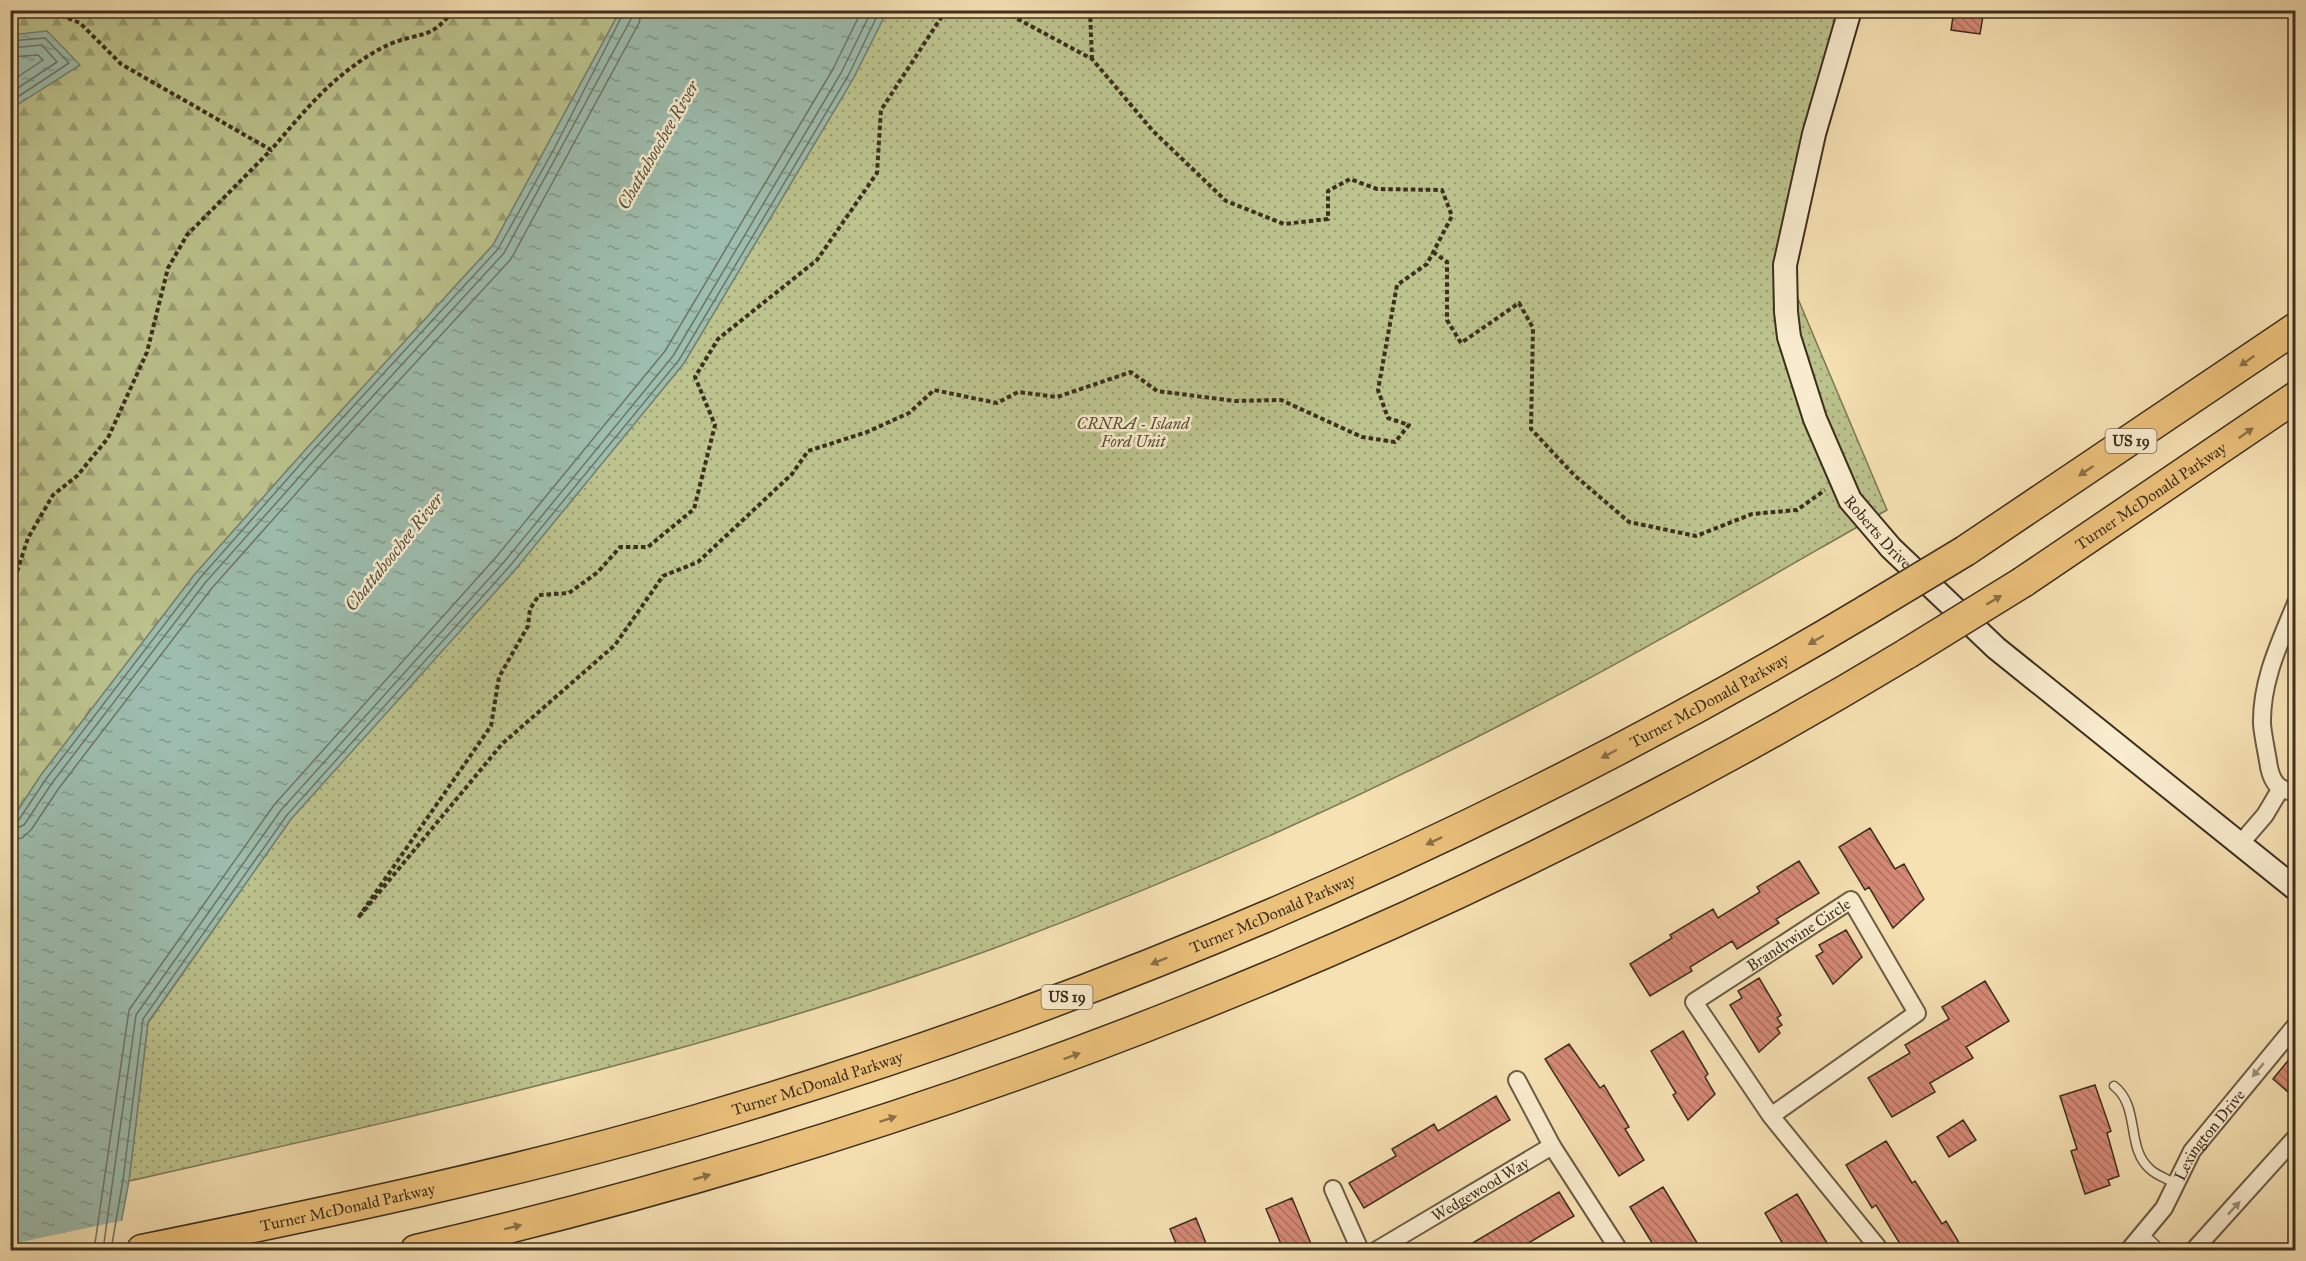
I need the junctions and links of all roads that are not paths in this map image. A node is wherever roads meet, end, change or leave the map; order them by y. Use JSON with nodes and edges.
{"nodes":[{"id":1,"x":1850,"y":10,"type":"edge"},
{"id":2,"x":2295,"y":328,"type":"edge"},
{"id":3,"x":2295,"y":397,"type":"edge"},
{"id":4,"x":2295,"y":603,"type":"edge"},
{"id":5,"x":2288,"y":790,"type":"edge"},
{"id":6,"x":2240,"y":844,"type":"junction"},
{"id":7,"x":2295,"y":889,"type":"edge"},
{"id":8,"x":2295,"y":1025,"type":"edge"},
{"id":9,"x":1517,"y":1080,"type":"dead end"},
{"id":10,"x":2114,"y":1086,"type":"dead end"},
{"id":11,"x":1771,"y":1116,"type":"junction"},
{"id":12,"x":2295,"y":1137,"type":"edge"},
{"id":13,"x":1552,"y":1146,"type":"junction"},
{"id":14,"x":2176,"y":1184,"type":"junction"},
{"id":15,"x":1333,"y":1189,"type":"dead end"},
{"id":16,"x":2144,"y":1234,"type":"junction"},
{"id":17,"x":142,"y":1251,"type":"edge"},
{"id":18,"x":416,"y":1251,"type":"edge"},
{"id":19,"x":1360,"y":1251,"type":"edge"},
{"id":20,"x":1377,"y":1251,"type":"edge"},
{"id":21,"x":1619,"y":1251,"type":"edge"},
{"id":22,"x":1880,"y":1251,"type":"edge"},
{"id":23,"x":2129,"y":1251,"type":"edge"},
{"id":24,"x":2161,"y":1251,"type":"edge"},
{"id":25,"x":2194,"y":1251,"type":"edge"}],
"edges":[{"from":1,"to":6,"type":"street","name":"Roberts Drive"},
{"from":2,"to":17,"type":"highway","name":"Turner McDonald Parkway","number":"US 19","one_way":true,"bridge":true},
{"from":18,"to":3,"type":"highway","name":"Turner McDonald Parkway","one_way":true,"bridge":true},
{"from":4,"to":5,"type":"street"},
{"from":5,"to":6,"type":"street"},
{"from":6,"to":7,"type":"street","name":"Roberts Drive"},
{"from":8,"to":14,"type":"street","name":"Lexington Drive","one_way":true},
{"from":9,"to":13,"type":"street"},
{"from":10,"to":14,"type":"lane"},
{"from":11,"to":11,"type":"street","name":"Brandywine Circle"},
{"from":11,"to":22,"type":"street","name":"Brandywine Circle"},
{"from":25,"to":12,"type":"street","one_way":true},
{"from":13,"to":20,"type":"street","name":"Wedgewood Way"},
{"from":13,"to":21,"type":"street"},
{"from":14,"to":16,"type":"street","name":"Lexington Drive"},
{"from":15,"to":19,"type":"street"},
{"from":16,"to":23,"type":"street","name":"Lexington Drive"},
{"from":16,"to":24,"type":"lane"}]}
